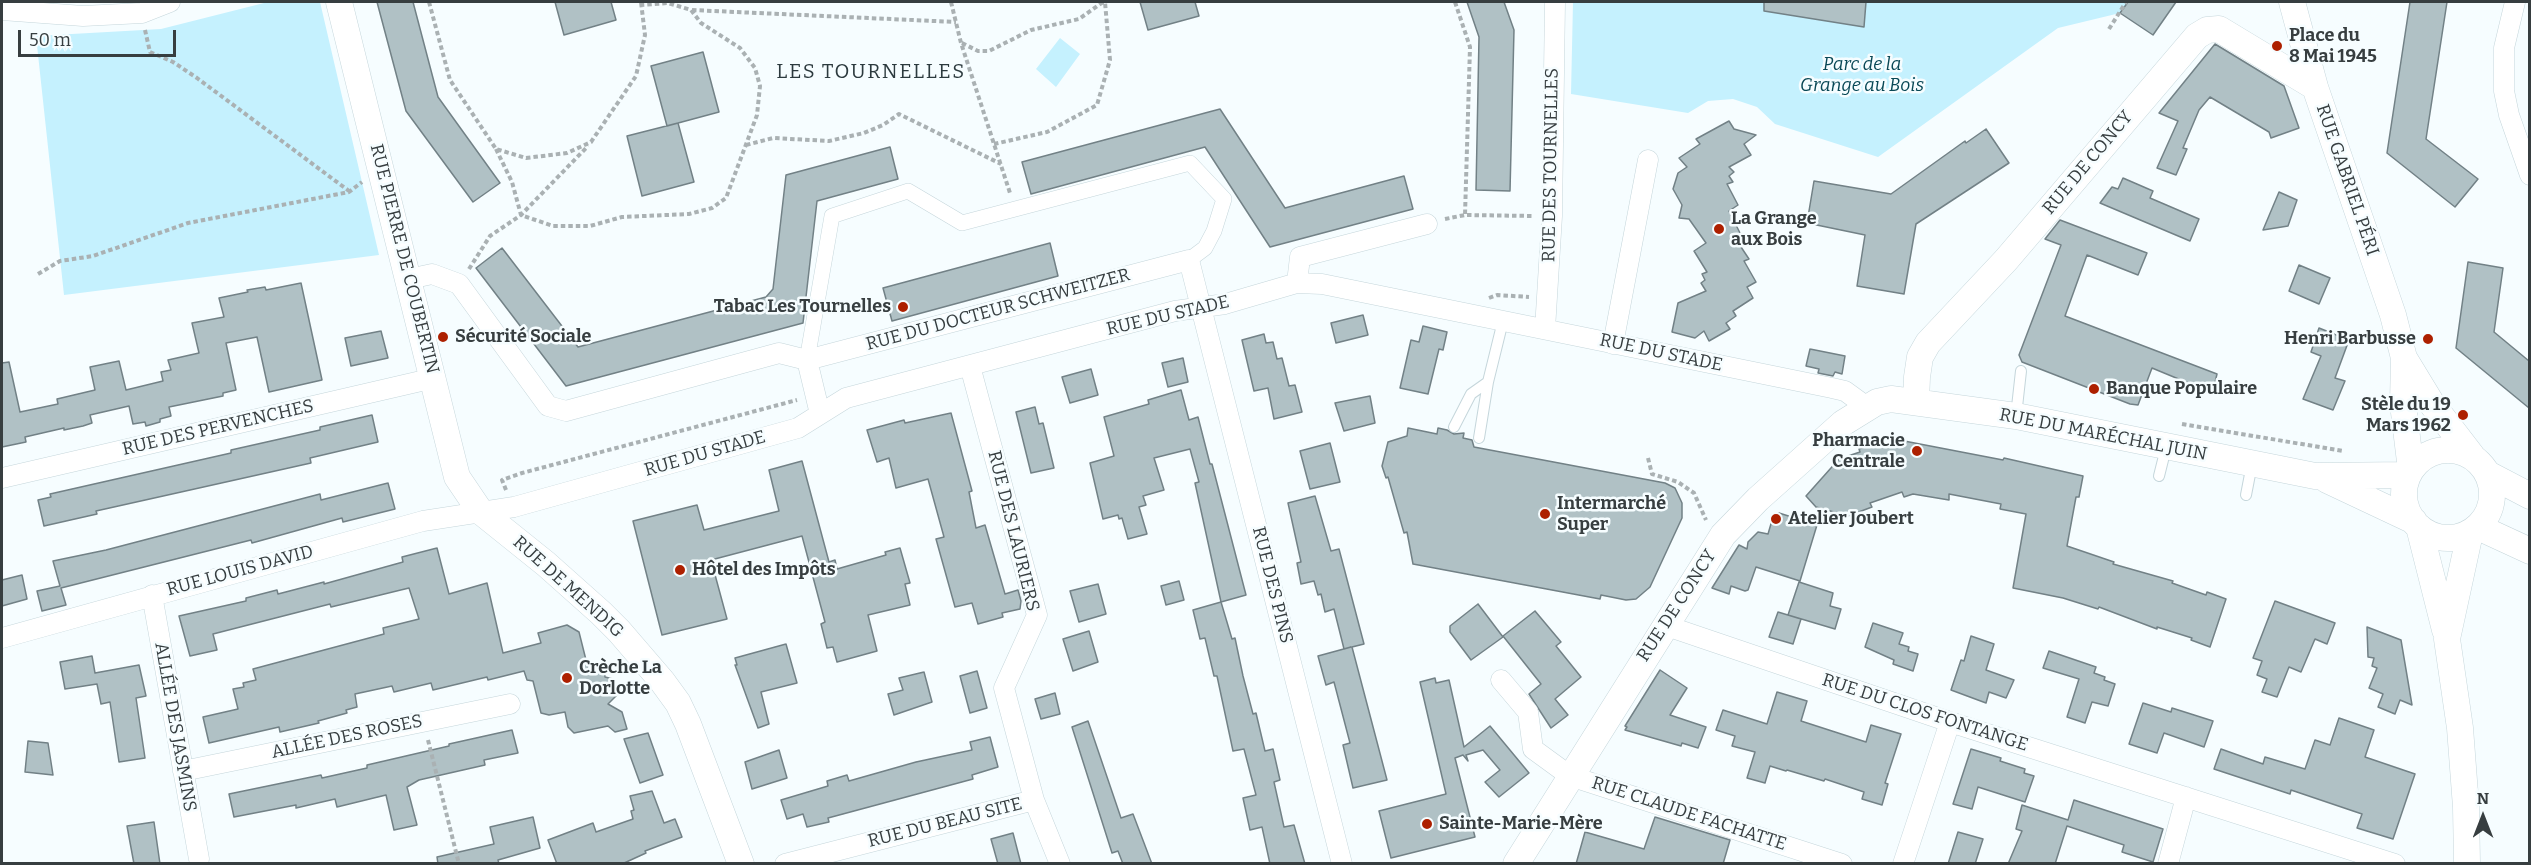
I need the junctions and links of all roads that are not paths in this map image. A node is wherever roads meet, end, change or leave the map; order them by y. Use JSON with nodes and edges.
{"nodes":[{"id":1,"x":170,"y":2,"type":"edge"},
{"id":2,"x":339,"y":2,"type":"edge"},
{"id":3,"x":1555,"y":2,"type":"edge"},
{"id":4,"x":2292,"y":2,"type":"edge"},
{"id":5,"x":2515,"y":2,"type":"edge"},
{"id":6,"x":2,"y":10,"type":"edge"},
{"id":7,"x":2315,"y":87,"type":"junction"},
{"id":8,"x":1648,"y":160,"type":"dead end"},
{"id":9,"x":2529,"y":175,"type":"edge"},
{"id":10,"x":1427,"y":224,"type":"dead end"},
{"id":11,"x":1189,"y":260,"type":"junction"},
{"id":12,"x":409,"y":279,"type":"junction"},
{"id":13,"x":1297,"y":283,"type":"junction"},
{"id":14,"x":1202,"y":307,"type":"junction"},
{"id":15,"x":1503,"y":321,"type":"junction"},
{"id":16,"x":1545,"y":329,"type":"junction"},
{"id":17,"x":1613,"y":344,"type":"junction"},
{"id":18,"x":2404,"y":358,"type":"junction"},
{"id":19,"x":807,"y":360,"type":"junction"},
{"id":20,"x":970,"y":366,"type":"junction"},
{"id":21,"x":2020,"y":371,"type":"dead end"},
{"id":22,"x":434,"y":378,"type":"junction"},
{"id":23,"x":1488,"y":382,"type":"junction"},
{"id":24,"x":1916,"y":402,"type":"junction"},
{"id":25,"x":1879,"y":403,"type":"junction"},
{"id":26,"x":820,"y":414,"type":"junction"},
{"id":27,"x":2016,"y":416,"type":"junction"},
{"id":28,"x":1454,"y":427,"type":"dead end"},
{"id":29,"x":1479,"y":438,"type":"dead end"},
{"id":30,"x":2166,"y":448,"type":"junction"},
{"id":31,"x":2252,"y":464,"type":"junction"},
{"id":32,"x":2480,"y":465,"type":"junction"},
{"id":33,"x":2410,"y":472,"type":"junction"},
{"id":34,"x":2159,"y":476,"type":"dead end"},
{"id":35,"x":2315,"y":476,"type":"junction"},
{"id":36,"x":2,"y":478,"type":"edge"},
{"id":37,"x":2246,"y":495,"type":"dead end"},
{"id":38,"x":2529,"y":496,"type":"edge"},
{"id":39,"x":480,"y":511,"type":"junction"},
{"id":40,"x":2416,"y":524,"type":"junction"},
{"id":41,"x":2474,"y":530,"type":"junction"},
{"id":42,"x":2529,"y":551,"type":"edge"},
{"id":43,"x":152,"y":595,"type":"junction"},
{"id":44,"x":1664,"y":625,"type":"junction"},
{"id":45,"x":2,"y":638,"type":"edge"},
{"id":46,"x":2447,"y":639,"type":"junction"},
{"id":47,"x":1501,"y":680,"type":"dead end"},
{"id":48,"x":510,"y":704,"type":"dead end"},
{"id":49,"x":1950,"y":722,"type":"junction"},
{"id":50,"x":183,"y":771,"type":"junction"},
{"id":51,"x":1570,"y":776,"type":"junction"},
{"id":52,"x":2186,"y":797,"type":"junction"},
{"id":53,"x":1034,"y":800,"type":"junction"},
{"id":54,"x":199,"y":859,"type":"dead end"},
{"id":55,"x":741,"y":864,"type":"edge"},
{"id":56,"x":785,"y":864,"type":"edge"},
{"id":57,"x":1060,"y":864,"type":"edge"},
{"id":58,"x":1342,"y":864,"type":"edge"},
{"id":59,"x":1515,"y":864,"type":"edge"},
{"id":60,"x":1842,"y":864,"type":"edge"},
{"id":61,"x":1903,"y":864,"type":"edge"},
{"id":62,"x":2168,"y":864,"type":"edge"},
{"id":63,"x":2395,"y":864,"type":"edge"},
{"id":64,"x":2467,"y":864,"type":"edge"}],
"edges":[{"from":1,"to":6,"type":"street"},
{"from":2,"to":12,"type":"street","name":"RUE PIERRE DE COUBERTIN"},
{"from":3,"to":16,"type":"street","name":"RUE DES TOURNELLES"},
{"from":4,"to":7,"type":"street","name":"RUE GABRIEL PÉRI"},
{"from":5,"to":9,"type":"street"},
{"from":7,"to":18,"type":"street","name":"RUE GABRIEL PÉRI"},
{"from":7,"to":24,"type":"street","name":"RUE DE CONCY"},
{"from":8,"to":17,"type":"street"},
{"from":10,"to":13,"type":"street"},
{"from":11,"to":14,"type":"street"},
{"from":11,"to":19,"type":"street","name":"RUE DU DOCTEUR SCHWEITZER"},
{"from":11,"to":19,"type":"street"},
{"from":12,"to":19,"type":"street","name":"RUE DU DOCTEUR SCHWEITZER"},
{"from":12,"to":22,"type":"street","name":"RUE PIERRE DE COUBERTIN"},
{"from":13,"to":14,"type":"street","name":"RUE DU STADE"},
{"from":13,"to":15,"type":"street","name":"RUE DU STADE"},
{"from":14,"to":20,"type":"street","name":"RUE DU STADE"},
{"from":14,"to":58,"type":"street","name":"RUE DES PINS"},
{"from":15,"to":16,"type":"street","name":"RUE DU STADE"},
{"from":15,"to":23,"type":"lane"},
{"from":16,"to":17,"type":"street","name":"RUE DU STADE"},
{"from":17,"to":25,"type":"street","name":"RUE DU STADE"},
{"from":18,"to":32,"type":"street","name":"RUE GABRIEL PÉRI"},
{"from":18,"to":33,"type":"street","name":"RUE GABRIEL PÉRI"},
{"from":19,"to":26,"type":"street"},
{"from":20,"to":26,"type":"street","name":"RUE DU STADE"},
{"from":20,"to":53,"type":"street","name":"RUE DES LAURIERS"},
{"from":21,"to":27,"type":"lane"},
{"from":22,"to":36,"type":"street","name":"RUE DES PERVENCHES"},
{"from":22,"to":39,"type":"street","name":"RUE PIERRE DE COUBERTIN"},
{"from":23,"to":28,"type":"lane"},
{"from":23,"to":29,"type":"lane"},
{"from":24,"to":25,"type":"street","name":"RUE DU MARÉCHAL JUIN"},
{"from":24,"to":27,"type":"street","name":"RUE DU MARÉCHAL JUIN"},
{"from":25,"to":44,"type":"street","name":"RUE DE CONCY"},
{"from":26,"to":39,"type":"street","name":"RUE DU STADE"},
{"from":27,"to":30,"type":"street","name":"RUE DU MARÉCHAL JUIN"},
{"from":30,"to":31,"type":"street","name":"RUE DU MARÉCHAL JUIN"},
{"from":30,"to":34,"type":"lane"},
{"from":31,"to":35,"type":"street","name":"RUE DU MARÉCHAL JUIN"},
{"from":31,"to":37,"type":"lane"},
{"from":32,"to":33,"type":"street"},
{"from":32,"to":38,"type":"street"},
{"from":32,"to":41,"type":"street"},
{"from":33,"to":35,"type":"street","name":"RUE DU MARÉCHAL JUIN"},
{"from":33,"to":40,"type":"street"},
{"from":35,"to":40,"type":"street","name":"RUE DU MARÉCHAL JUIN"},
{"from":39,"to":43,"type":"street","name":"RUE LOUIS DAVID"},
{"from":39,"to":55,"type":"street","name":"RUE DE MENDIG"},
{"from":40,"to":41,"type":"street"},
{"from":40,"to":46,"type":"street"},
{"from":41,"to":42,"type":"street"},
{"from":41,"to":46,"type":"street"},
{"from":43,"to":45,"type":"street","name":"RUE LOUIS DAVID"},
{"from":43,"to":50,"type":"street","name":"ALLÉE DES JASMINS"},
{"from":44,"to":49,"type":"street","name":"RUE DU CLOS FONTANGE"},
{"from":44,"to":51,"type":"street","name":"RUE DE CONCY"},
{"from":46,"to":64,"type":"street"},
{"from":47,"to":51,"type":"street","name":"RUE CLAUDE FACHATTE"},
{"from":48,"to":50,"type":"street","name":"ALLÉE DES ROSES"},
{"from":49,"to":52,"type":"street","name":"RUE DU CLOS FONTANGE"},
{"from":49,"to":61,"type":"street"},
{"from":50,"to":54,"type":"street","name":"ALLÉE DES JASMINS"},
{"from":51,"to":59,"type":"street","name":"RUE DE CONCY"},
{"from":51,"to":60,"type":"street","name":"RUE CLAUDE FACHATTE"},
{"from":52,"to":62,"type":"street"},
{"from":52,"to":63,"type":"street","name":"RUE DU CLOS FONTANGE"},
{"from":53,"to":56,"type":"street","name":"RUE DU BEAU SITE"},
{"from":53,"to":57,"type":"street","name":"RUE DES LAURIERS"}]}
